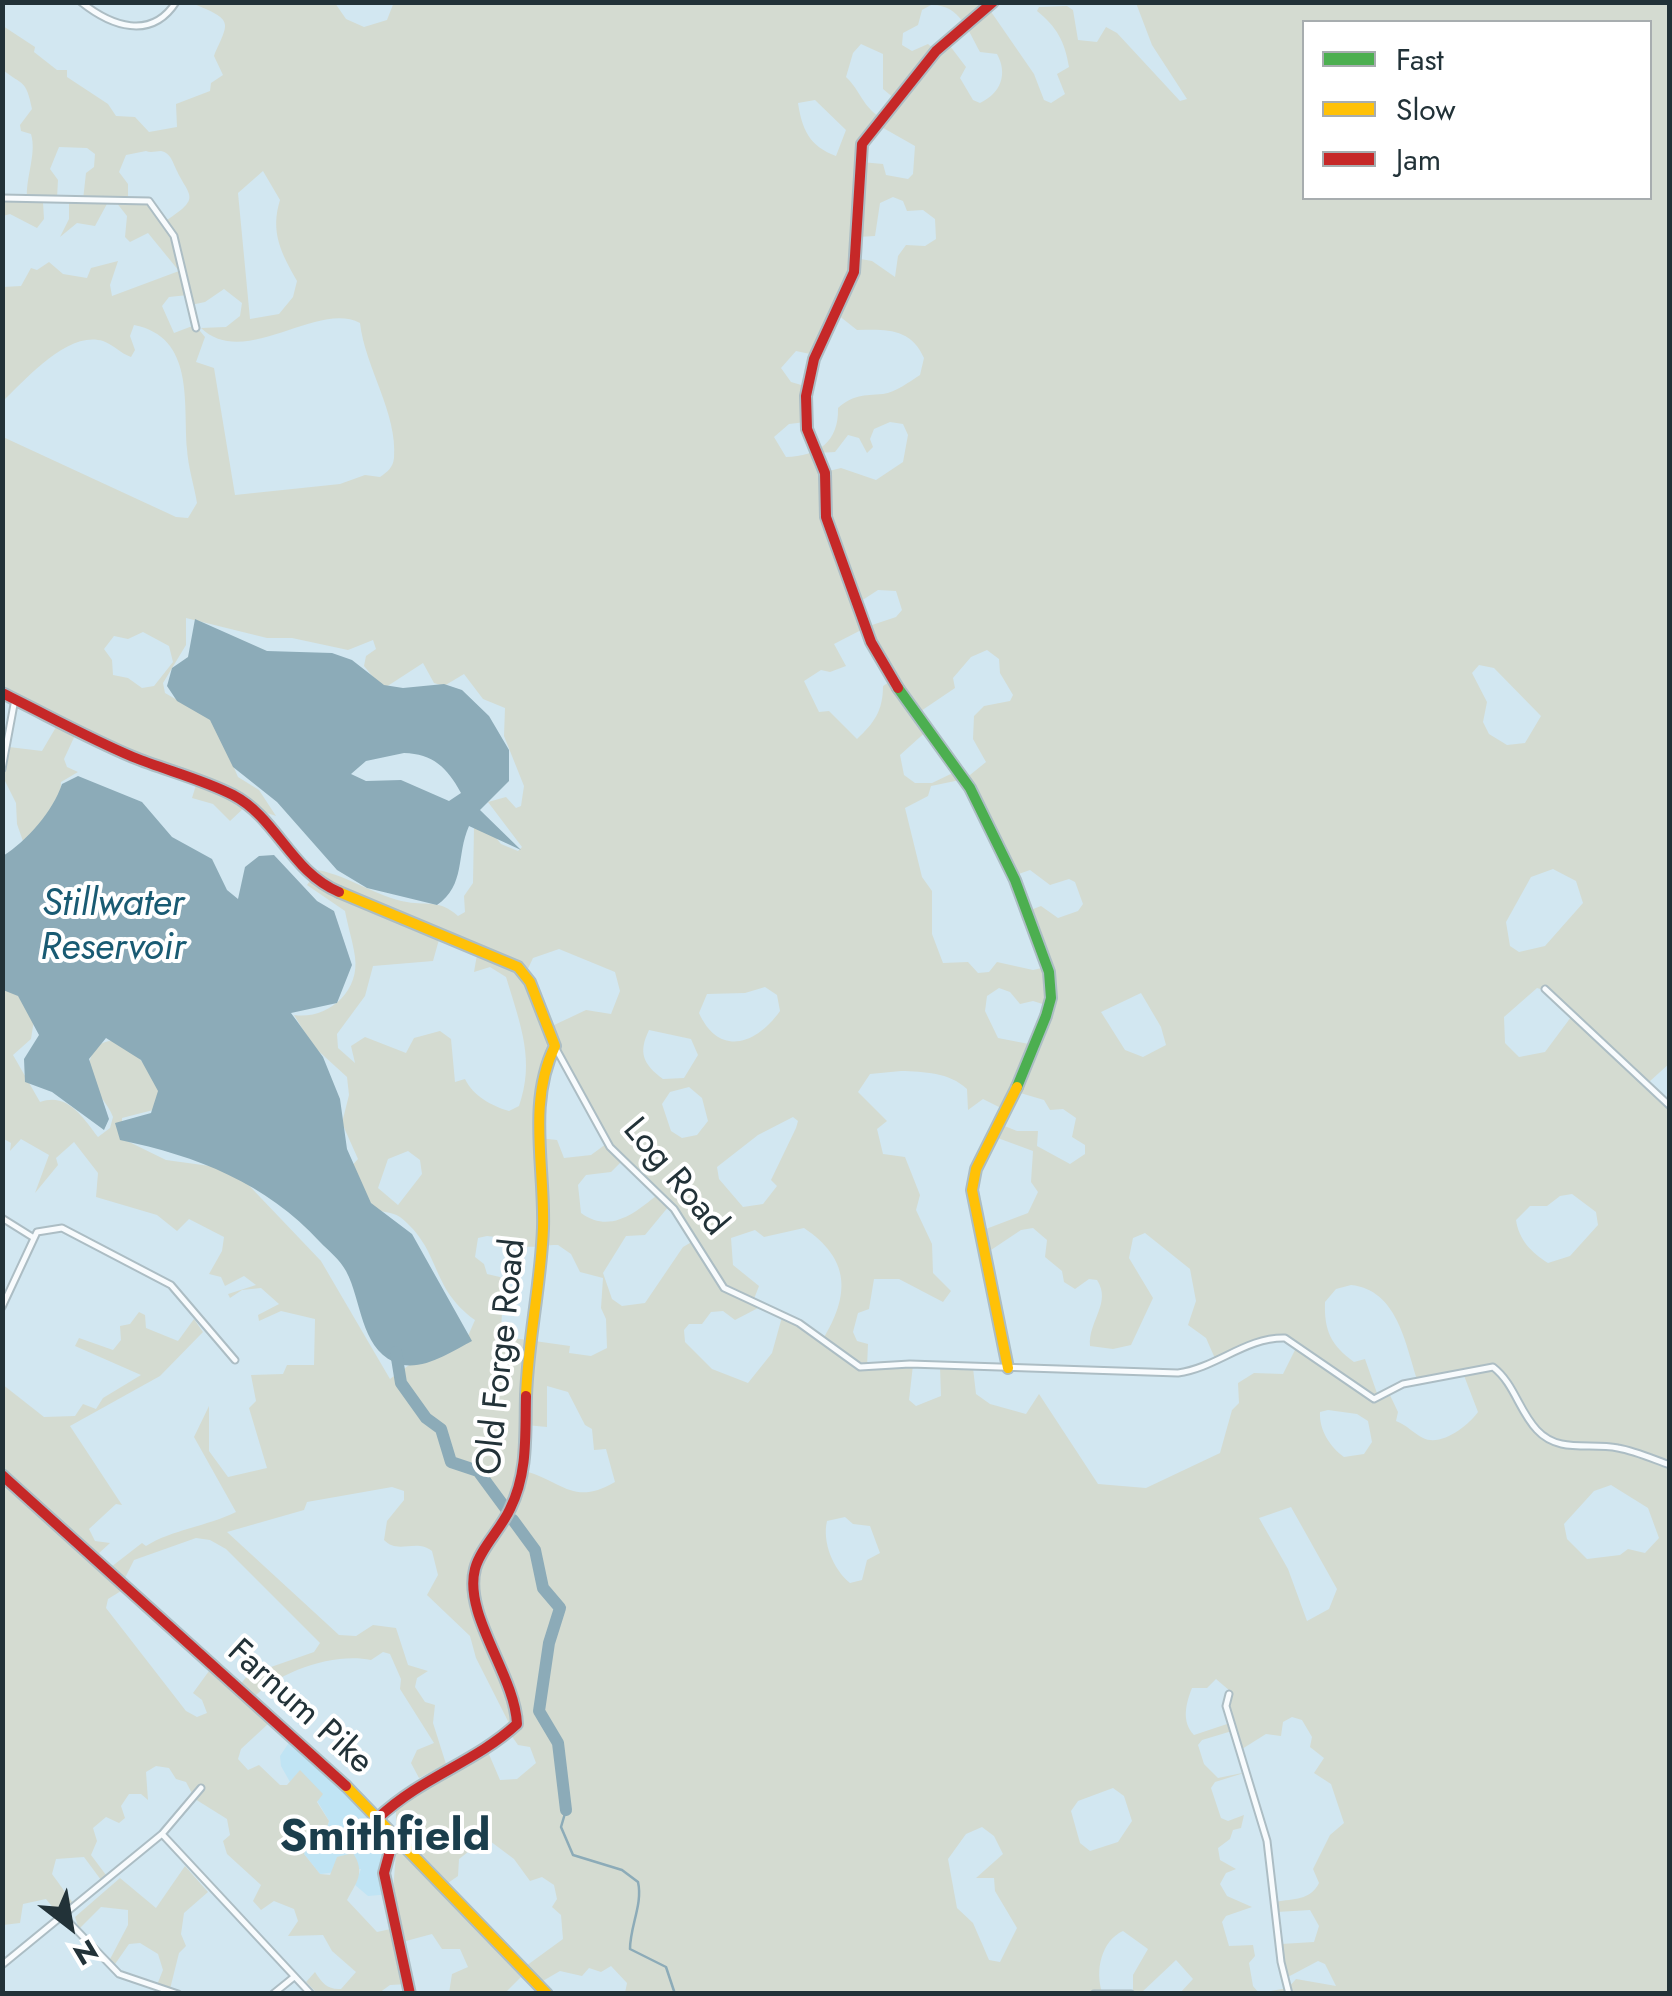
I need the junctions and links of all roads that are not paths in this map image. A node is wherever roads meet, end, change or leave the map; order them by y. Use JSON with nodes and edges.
{"nodes":[{"id":1,"x":81,"y":2,"type":"edge"},
{"id":2,"x":176,"y":2,"type":"edge"},
{"id":3,"x":993,"y":2,"type":"edge"},
{"id":4,"x":2,"y":198,"type":"edge"},
{"id":5,"x":196,"y":328,"type":"dead end"},
{"id":6,"x":2,"y":694,"type":"edge"},
{"id":7,"x":15,"y":699,"type":"junction"},
{"id":8,"x":2,"y":769,"type":"edge"},
{"id":9,"x":1544,"y":989,"type":"dead end"},
{"id":10,"x":554,"y":1046,"type":"junction"},
{"id":11,"x":1670,"y":1106,"type":"edge"},
{"id":12,"x":2,"y":1218,"type":"edge"},
{"id":13,"x":34,"y":1238,"type":"junction"},
{"id":14,"x":2,"y":1307,"type":"edge"},
{"id":15,"x":235,"y":1360,"type":"dead end"},
{"id":16,"x":1008,"y":1368,"type":"junction"},
{"id":17,"x":1670,"y":1465,"type":"edge"},
{"id":18,"x":2,"y":1475,"type":"edge"},
{"id":19,"x":1229,"y":1694,"type":"dead end"},
{"id":20,"x":200,"y":1788,"type":"dead end"},
{"id":21,"x":378,"y":1818,"type":"junction"},
{"id":22,"x":162,"y":1834,"type":"junction"},
{"id":23,"x":394,"y":1836,"type":"junction"},
{"id":24,"x":64,"y":1916,"type":"junction"},
{"id":25,"x":2,"y":1966,"type":"edge"},
{"id":26,"x":294,"y":1976,"type":"junction"},
{"id":27,"x":178,"y":1994,"type":"edge"},
{"id":28,"x":273,"y":1994,"type":"edge"},
{"id":29,"x":312,"y":1994,"type":"edge"},
{"id":30,"x":410,"y":1994,"type":"edge"},
{"id":31,"x":547,"y":1994,"type":"edge"},
{"id":32,"x":1094,"y":1994,"type":"edge"},
{"id":33,"x":1130,"y":1994,"type":"edge"},
{"id":34,"x":1289,"y":1994,"type":"edge"}],
"edges":[{"from":1,"to":2,"type":"street"},
{"from":3,"to":16,"type":"street"},
{"from":4,"to":5,"type":"street"},
{"from":6,"to":7,"type":"street","name":"Log Road"},
{"from":7,"to":8,"type":"street"},
{"from":7,"to":10,"type":"street","name":"Log Road"},
{"from":9,"to":11,"type":"street"},
{"from":10,"to":16,"type":"street","name":"Log Road"},
{"from":10,"to":21,"type":"street","name":"Old Forge Road"},
{"from":12,"to":13,"type":"street"},
{"from":13,"to":14,"type":"street"},
{"from":13,"to":15,"type":"street"},
{"from":16,"to":17,"type":"street","name":"Log Road"},
{"from":18,"to":21,"type":"street","name":"Farnum Pike"},
{"from":19,"to":34,"type":"street"},
{"from":20,"to":22,"type":"street"},
{"from":21,"to":23,"type":"street","name":"Farnum Pike"},
{"from":22,"to":24,"type":"street"},
{"from":22,"to":26,"type":"street"},
{"from":23,"to":30,"type":"street"},
{"from":23,"to":31,"type":"street","name":"Farnum Pike"},
{"from":24,"to":25,"type":"street"},
{"from":24,"to":27,"type":"street"},
{"from":26,"to":28,"type":"street"},
{"from":26,"to":29,"type":"street"},
{"from":32,"to":33,"type":"street"}]}
